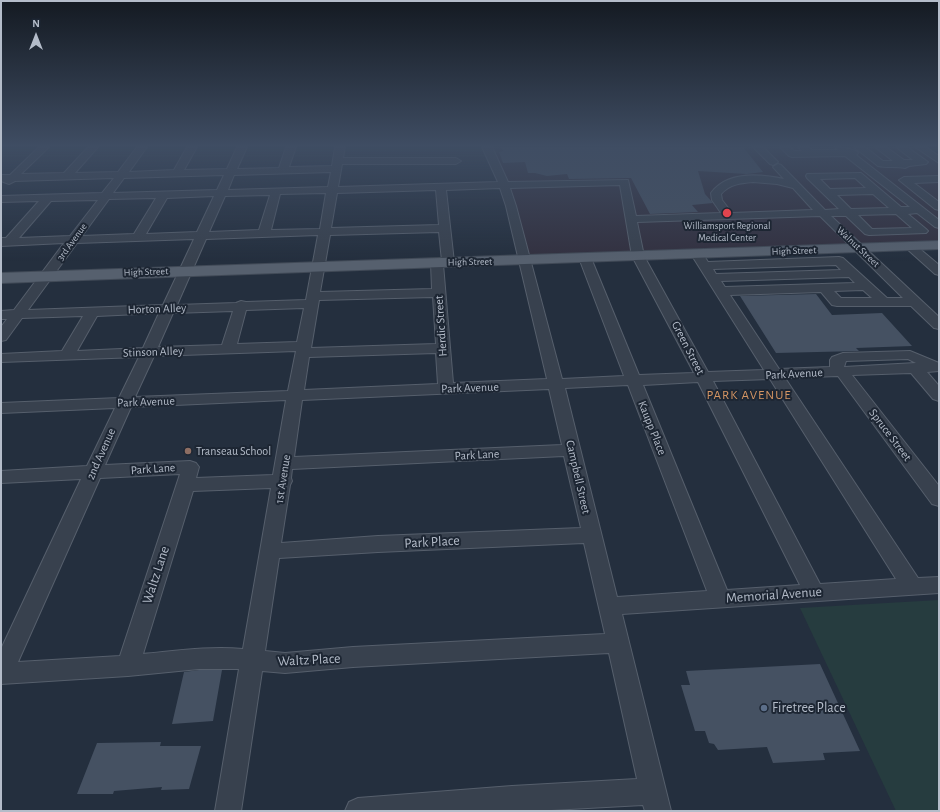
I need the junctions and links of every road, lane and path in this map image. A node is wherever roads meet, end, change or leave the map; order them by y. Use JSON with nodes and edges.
{"nodes":[{"id":1,"x":114,"y":185,"type":"edge"},
{"id":2,"x":224,"y":185,"type":"edge"},
{"id":3,"x":334,"y":185,"type":"edge"},
{"id":4,"x":504,"y":185,"type":"junction"},
{"id":5,"x":508,"y":185,"type":"edge"},
{"id":6,"x":625,"y":185,"type":"edge"},
{"id":7,"x":726,"y":185,"type":"edge"},
{"id":8,"x":791,"y":185,"type":"edge"},
{"id":9,"x":796,"y":185,"type":"edge"},
{"id":10,"x":820,"y":185,"type":"edge"},
{"id":11,"x":869,"y":185,"type":"edge"},
{"id":12,"x":888,"y":185,"type":"edge"},
{"id":13,"x":910,"y":185,"type":"edge"},
{"id":14,"x":441,"y":187,"type":"junction"},
{"id":15,"x":799,"y":188,"type":"junction"},
{"id":16,"x":824,"y":189,"type":"junction"},
{"id":17,"x":333,"y":190,"type":"junction"},
{"id":18,"x":876,"y":191,"type":"junction"},
{"id":19,"x":276,"y":192,"type":"junction"},
{"id":20,"x":220,"y":193,"type":"junction"},
{"id":21,"x":163,"y":195,"type":"junction"},
{"id":22,"x":106,"y":196,"type":"junction"},
{"id":23,"x":48,"y":198,"type":"junction"},
{"id":24,"x":1,"y":199,"type":"edge"},
{"id":25,"x":887,"y":200,"type":"junction"},
{"id":26,"x":836,"y":201,"type":"junction"},
{"id":27,"x":939,"y":207,"type":"edge"},
{"id":28,"x":920,"y":210,"type":"junction"},
{"id":29,"x":899,"y":211,"type":"junction"},
{"id":30,"x":847,"y":212,"type":"junction"},
{"id":31,"x":823,"y":213,"type":"junction"},
{"id":32,"x":766,"y":215,"type":"junction"},
{"id":33,"x":728,"y":216,"type":"junction"},
{"id":34,"x":631,"y":219,"type":"junction"},
{"id":35,"x":936,"y":220,"type":"edge"},
{"id":36,"x":776,"y":226,"type":"dead end"},
{"id":37,"x":446,"y":228,"type":"junction"},
{"id":38,"x":325,"y":232,"type":"junction"},
{"id":39,"x":264,"y":234,"type":"junction"},
{"id":40,"x":201,"y":235,"type":"junction"},
{"id":41,"x":138,"y":238,"type":"junction"},
{"id":42,"x":73,"y":240,"type":"junction"},
{"id":43,"x":5,"y":242,"type":"edge"},
{"id":44,"x":939,"y":245,"type":"edge"},
{"id":45,"x":910,"y":246,"type":"junction"},
{"id":46,"x":861,"y":248,"type":"junction"},
{"id":47,"x":638,"y":256,"type":"junction"},
{"id":48,"x":585,"y":258,"type":"junction"},
{"id":49,"x":524,"y":260,"type":"junction"},
{"id":50,"x":701,"y":260,"type":"junction"},
{"id":51,"x":442,"y":262,"type":"junction"},
{"id":52,"x":319,"y":266,"type":"junction"},
{"id":53,"x":185,"y":271,"type":"junction"},
{"id":54,"x":939,"y":271,"type":"edge"},
{"id":55,"x":853,"y":273,"type":"junction"},
{"id":56,"x":47,"y":276,"type":"junction"},
{"id":57,"x":1,"y":278,"type":"edge"},
{"id":58,"x":713,"y":278,"type":"junction"},
{"id":59,"x":867,"y":286,"type":"junction"},
{"id":60,"x":824,"y":288,"type":"junction"},
{"id":61,"x":721,"y":292,"type":"junction"},
{"id":62,"x":439,"y":293,"type":"junction"},
{"id":63,"x":313,"y":300,"type":"junction"},
{"id":64,"x":883,"y":301,"type":"junction"},
{"id":65,"x":915,"y":302,"type":"junction"},
{"id":66,"x":241,"y":306,"type":"junction"},
{"id":67,"x":168,"y":308,"type":"junction"},
{"id":68,"x":93,"y":311,"type":"junction"},
{"id":69,"x":18,"y":314,"type":"junction"},
{"id":70,"x":1,"y":315,"type":"edge"},
{"id":71,"x":939,"y":325,"type":"edge"},
{"id":72,"x":1,"y":337,"type":"edge"},
{"id":73,"x":443,"y":348,"type":"junction"},
{"id":74,"x":228,"y":349,"type":"junction"},
{"id":75,"x":303,"y":350,"type":"junction"},
{"id":76,"x":148,"y":352,"type":"junction"},
{"id":77,"x":66,"y":356,"type":"junction"},
{"id":78,"x":1,"y":358,"type":"edge"},
{"id":79,"x":938,"y":367,"type":"edge"},
{"id":80,"x":915,"y":368,"type":"junction"},
{"id":81,"x":839,"y":372,"type":"junction"},
{"id":82,"x":776,"y":375,"type":"junction"},
{"id":83,"x":703,"y":378,"type":"junction"},
{"id":84,"x":634,"y":382,"type":"junction"},
{"id":85,"x":556,"y":385,"type":"junction"},
{"id":86,"x":446,"y":389,"type":"junction"},
{"id":87,"x":295,"y":395,"type":"junction"},
{"id":88,"x":939,"y":396,"type":"edge"},
{"id":89,"x":124,"y":403,"type":"junction"},
{"id":90,"x":1,"y":408,"type":"edge"},
{"id":91,"x":572,"y":450,"type":"junction"},
{"id":92,"x":285,"y":463,"type":"junction"},
{"id":93,"x":92,"y":473,"type":"junction"},
{"id":94,"x":1,"y":477,"type":"edge"},
{"id":95,"x":282,"y":481,"type":"junction"},
{"id":96,"x":186,"y":485,"type":"junction"},
{"id":97,"x":939,"y":499,"type":"edge"},
{"id":98,"x":592,"y":534,"type":"junction"},
{"id":99,"x":271,"y":551,"type":"junction"},
{"id":100,"x":939,"y":585,"type":"edge"},
{"id":101,"x":912,"y":586,"type":"junction"},
{"id":102,"x":814,"y":592,"type":"junction"},
{"id":103,"x":720,"y":598,"type":"junction"},
{"id":104,"x":609,"y":606,"type":"junction"},
{"id":105,"x":618,"y":643,"type":"junction"},
{"id":106,"x":252,"y":661,"type":"junction"},
{"id":107,"x":128,"y":666,"type":"junction"},
{"id":108,"x":1,"y":673,"type":"edge"},
{"id":109,"x":656,"y":801,"type":"edge"},
{"id":110,"x":513,"y":805,"type":"edge"},
{"id":111,"x":228,"y":811,"type":"edge"},
{"id":112,"x":358,"y":811,"type":"edge"}],
"edges":[{"from":1,"to":22,"type":"street","name":"3rd Avenue"},
{"from":2,"to":20,"type":"street","name":"2nd Avenue"},
{"from":3,"to":17,"type":"street","name":"1st Avenue"},
{"from":4,"to":5,"type":"street","name":"Green Street"},
{"from":4,"to":14,"type":"street"},
{"from":4,"to":49,"type":"street","name":"Campbell Street"},
{"from":6,"to":34,"type":"street","name":"Green Street"},
{"from":7,"to":33,"type":"street"},
{"from":8,"to":15,"type":"street"},
{"from":9,"to":15,"type":"street","name":"Walnut Street"},
{"from":10,"to":16,"type":"street"},
{"from":11,"to":18,"type":"street"},
{"from":12,"to":28,"type":"street"},
{"from":13,"to":27,"type":"street"},
{"from":14,"to":17,"type":"street"},
{"from":14,"to":37,"type":"street","name":"Herdic Street"},
{"from":15,"to":31,"type":"street","name":"Walnut Street"},
{"from":16,"to":18,"type":"street"},
{"from":16,"to":26,"type":"street"},
{"from":17,"to":19,"type":"street"},
{"from":17,"to":38,"type":"street","name":"1st Avenue"},
{"from":18,"to":25,"type":"street"},
{"from":19,"to":20,"type":"street"},
{"from":19,"to":39,"type":"street"},
{"from":20,"to":21,"type":"street"},
{"from":20,"to":40,"type":"street","name":"2nd Avenue"},
{"from":21,"to":22,"type":"street"},
{"from":21,"to":41,"type":"street"},
{"from":22,"to":23,"type":"street"},
{"from":22,"to":42,"type":"street","name":"3rd Avenue"},
{"from":23,"to":24,"type":"street"},
{"from":23,"to":43,"type":"street"},
{"from":25,"to":26,"type":"street"},
{"from":25,"to":29,"type":"street"},
{"from":26,"to":30,"type":"street"},
{"from":28,"to":29,"type":"street"},
{"from":28,"to":35,"type":"street"},
{"from":29,"to":30,"type":"street"},
{"from":29,"to":30,"type":"street"},
{"from":30,"to":31,"type":"street"},
{"from":31,"to":32,"type":"street"},
{"from":31,"to":46,"type":"street","name":"Walnut Street"},
{"from":32,"to":33,"type":"street"},
{"from":32,"to":36,"type":"street"},
{"from":33,"to":34,"type":"street"},
{"from":34,"to":47,"type":"street","name":"Green Street"},
{"from":37,"to":38,"type":"street"},
{"from":37,"to":51,"type":"street","name":"Herdic Street"},
{"from":38,"to":39,"type":"street"},
{"from":38,"to":52,"type":"street","name":"1st Avenue"},
{"from":39,"to":40,"type":"street"},
{"from":40,"to":41,"type":"street"},
{"from":40,"to":53,"type":"street","name":"2nd Avenue"},
{"from":41,"to":42,"type":"street"},
{"from":42,"to":43,"type":"street"},
{"from":42,"to":56,"type":"street","name":"3rd Avenue"},
{"from":44,"to":45,"type":"main road","name":"High Street"},
{"from":45,"to":46,"type":"main road","name":"High Street"},
{"from":45,"to":54,"type":"street"},
{"from":46,"to":50,"type":"main road","name":"High Street"},
{"from":46,"to":65,"type":"street","name":"Walnut Street"},
{"from":47,"to":48,"type":"main road","name":"High Street"},
{"from":47,"to":50,"type":"main road","name":"High Street"},
{"from":47,"to":83,"type":"street","name":"Green Street"},
{"from":48,"to":49,"type":"main road","name":"High Street"},
{"from":48,"to":84,"type":"street","name":"Kaupp Place"},
{"from":49,"to":51,"type":"main road","name":"High Street"},
{"from":49,"to":85,"type":"street","name":"Campbell Street"},
{"from":50,"to":55,"type":"street"},
{"from":50,"to":58,"type":"street"},
{"from":51,"to":52,"type":"main road","name":"High Street"},
{"from":51,"to":62,"type":"street","name":"Herdic Street"},
{"from":52,"to":53,"type":"main road","name":"High Street"},
{"from":52,"to":63,"type":"street","name":"1st Avenue"},
{"from":53,"to":56,"type":"main road","name":"High Street"},
{"from":53,"to":67,"type":"street","name":"2nd Avenue"},
{"from":55,"to":58,"type":"street"},
{"from":55,"to":59,"type":"street"},
{"from":56,"to":57,"type":"main road","name":"High Street"},
{"from":56,"to":69,"type":"street","name":"3rd Avenue"},
{"from":58,"to":61,"type":"street"},
{"from":59,"to":60,"type":"street"},
{"from":59,"to":64,"type":"street"},
{"from":60,"to":61,"type":"street"},
{"from":60,"to":64,"type":"street"},
{"from":61,"to":82,"type":"street"},
{"from":62,"to":63,"type":"street","name":"Horton Alley"},
{"from":62,"to":73,"type":"street","name":"Herdic Street"},
{"from":63,"to":66,"type":"street","name":"Horton Alley"},
{"from":63,"to":75,"type":"street","name":"1st Avenue"},
{"from":64,"to":65,"type":"street"},
{"from":65,"to":71,"type":"street","name":"Walnut Street"},
{"from":66,"to":67,"type":"street","name":"Horton Alley"},
{"from":66,"to":74,"type":"street"},
{"from":67,"to":68,"type":"street","name":"Horton Alley"},
{"from":67,"to":76,"type":"street","name":"2nd Avenue"},
{"from":68,"to":69,"type":"street","name":"Horton Alley"},
{"from":68,"to":77,"type":"street"},
{"from":69,"to":70,"type":"street","name":"Horton Alley"},
{"from":69,"to":72,"type":"street","name":"3rd Avenue"},
{"from":73,"to":75,"type":"street","name":"Stinson Alley"},
{"from":73,"to":86,"type":"street","name":"Herdic Street"},
{"from":74,"to":75,"type":"street","name":"Stinson Alley"},
{"from":74,"to":76,"type":"street","name":"Stinson Alley"},
{"from":75,"to":87,"type":"street","name":"1st Avenue"},
{"from":76,"to":77,"type":"street","name":"Stinson Alley"},
{"from":76,"to":89,"type":"street","name":"2nd Avenue"},
{"from":77,"to":78,"type":"street","name":"Stinson Alley"},
{"from":79,"to":80,"type":"street","name":"Park Avenue"},
{"from":79,"to":81,"type":"street"},
{"from":80,"to":81,"type":"street","name":"Park Avenue"},
{"from":80,"to":88,"type":"street"},
{"from":81,"to":82,"type":"street","name":"Park Avenue"},
{"from":81,"to":97,"type":"street","name":"Spruce Street"},
{"from":82,"to":83,"type":"street","name":"Park Avenue"},
{"from":82,"to":101,"type":"street"},
{"from":83,"to":84,"type":"street","name":"Park Avenue"},
{"from":83,"to":102,"type":"street","name":"Green Street"},
{"from":84,"to":85,"type":"street","name":"Park Avenue"},
{"from":84,"to":103,"type":"street","name":"Kaupp Place"},
{"from":85,"to":86,"type":"street","name":"Park Avenue"},
{"from":85,"to":91,"type":"street","name":"Campbell Street"},
{"from":86,"to":87,"type":"street","name":"Park Avenue"},
{"from":87,"to":89,"type":"street","name":"Park Avenue"},
{"from":87,"to":92,"type":"street","name":"1st Avenue"},
{"from":89,"to":90,"type":"street","name":"Park Avenue"},
{"from":89,"to":93,"type":"street","name":"2nd Avenue"},
{"from":91,"to":92,"type":"street","name":"Park Lane"},
{"from":91,"to":98,"type":"street","name":"Campbell Street"},
{"from":92,"to":95,"type":"street","name":"1st Avenue"},
{"from":93,"to":94,"type":"street","name":"Park Lane"},
{"from":93,"to":96,"type":"street","name":"Park Lane"},
{"from":93,"to":108,"type":"street","name":"2nd Avenue"},
{"from":95,"to":96,"type":"street","name":"Park Lane"},
{"from":95,"to":99,"type":"street","name":"1st Avenue"},
{"from":96,"to":107,"type":"street","name":"Waltz Lane"},
{"from":98,"to":99,"type":"street","name":"Park Place"},
{"from":98,"to":104,"type":"street","name":"Campbell Street"},
{"from":99,"to":106,"type":"street","name":"1st Avenue"},
{"from":100,"to":101,"type":"street","name":"Memorial Avenue"},
{"from":101,"to":102,"type":"street","name":"Memorial Avenue"},
{"from":102,"to":103,"type":"street","name":"Memorial Avenue"},
{"from":103,"to":104,"type":"street","name":"Memorial Avenue"},
{"from":104,"to":105,"type":"street","name":"Campbell Street"},
{"from":105,"to":106,"type":"street","name":"Waltz Place"},
{"from":105,"to":109,"type":"street","name":"Campbell Street"},
{"from":106,"to":107,"type":"street","name":"Waltz Place"},
{"from":106,"to":111,"type":"street","name":"1st Avenue"},
{"from":107,"to":108,"type":"street","name":"Waltz Place"},
{"from":109,"to":110,"type":"street"},
{"from":110,"to":112,"type":"street"}]}
